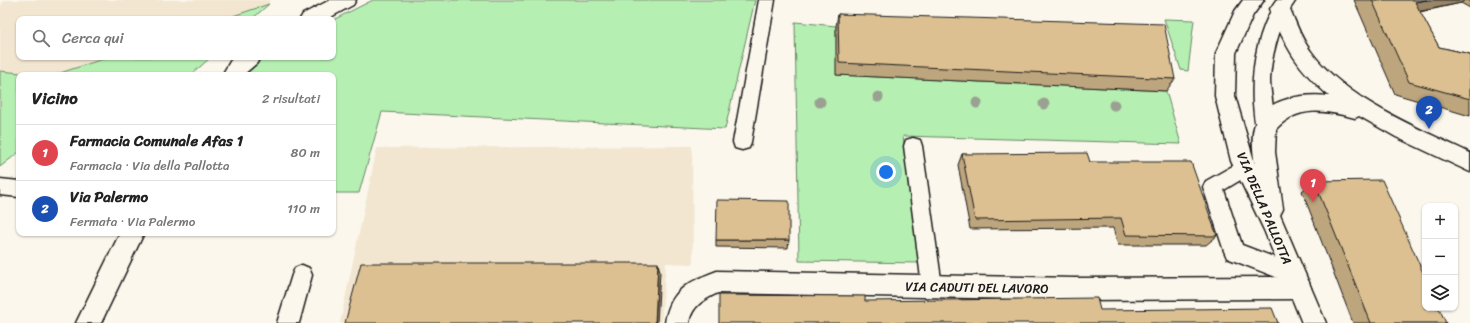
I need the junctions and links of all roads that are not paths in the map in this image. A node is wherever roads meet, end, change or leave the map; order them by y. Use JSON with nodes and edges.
{"nodes":[{"id":1,"x":346,"y":0,"type":"edge"},
{"id":2,"x":768,"y":0,"type":"edge"},
{"id":3,"x":1254,"y":0,"type":"edge"},
{"id":4,"x":1283,"y":4,"type":"edge"},
{"id":5,"x":316,"y":16,"type":"edge"},
{"id":6,"x":246,"y":60,"type":"edge"},
{"id":7,"x":234,"y":72,"type":"edge"},
{"id":8,"x":1370,"y":112,"type":"junction"},
{"id":9,"x":1265,"y":126,"type":"junction"},
{"id":10,"x":742,"y":142,"type":"dead end"},
{"id":11,"x":913,"y":146,"type":"dead end"},
{"id":12,"x":1470,"y":163,"type":"edge"},
{"id":13,"x":1245,"y":167,"type":"junction"},
{"id":14,"x":0,"y":187,"type":"edge"},
{"id":15,"x":16,"y":189,"type":"edge"},
{"id":16,"x":1275,"y":228,"type":"junction"},
{"id":17,"x":131,"y":236,"type":"edge"},
{"id":18,"x":302,"y":275,"type":"dead end"},
{"id":19,"x":1296,"y":281,"type":"junction"},
{"id":20,"x":932,"y":286,"type":"junction"},
{"id":21,"x":88,"y":323,"type":"edge"},
{"id":22,"x":288,"y":323,"type":"edge"},
{"id":23,"x":677,"y":323,"type":"edge"},
{"id":24,"x":1314,"y":323,"type":"edge"}],
"edges":[{"from":1,"to":5,"type":"main road"},
{"from":2,"to":10,"type":"lane"},
{"from":3,"to":13,"type":"main road","name":"VIA DELLA PALLOTTA"},
{"from":4,"to":8,"type":"main road"},
{"from":4,"to":9,"type":"lane"},
{"from":6,"to":7,"type":"main road"},
{"from":8,"to":9,"type":"main road"},
{"from":8,"to":12,"type":"main road"},
{"from":9,"to":16,"type":"main road"},
{"from":11,"to":20,"type":"lane"},
{"from":13,"to":16,"type":"main road","name":"VIA DELLA PALLOTTA"},
{"from":13,"to":19,"type":"lane"},
{"from":14,"to":15,"type":"lane"},
{"from":16,"to":19,"type":"main road","name":"VIA DELLA PALLOTTA"},
{"from":17,"to":21,"type":"main road"},
{"from":18,"to":22,"type":"lane"},
{"from":19,"to":20,"type":"main road","name":"VIA CADUTI DEL LAVORO"},
{"from":19,"to":24,"type":"main road","name":"VIA DELLA PALLOTTA"},
{"from":20,"to":23,"type":"main road","name":"VIA CADUTI DEL LAVORO"}]}
